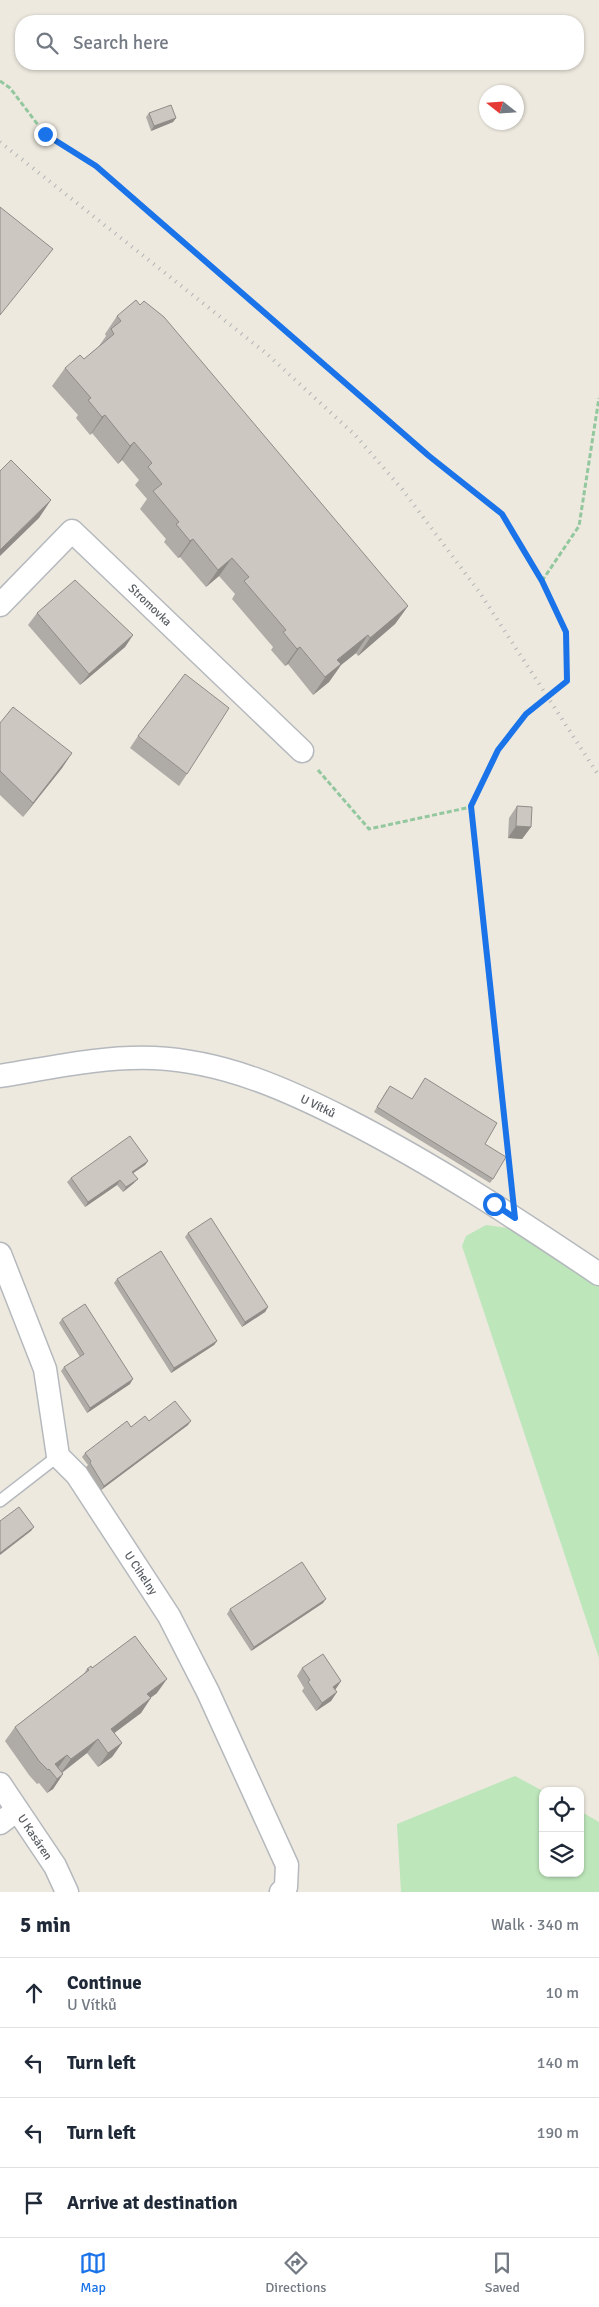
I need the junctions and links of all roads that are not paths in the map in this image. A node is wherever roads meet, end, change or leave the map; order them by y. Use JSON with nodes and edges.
{"nodes":[{"id":1,"x":0,"y":605,"type":"edge"},
{"id":2,"x":302,"y":751,"type":"road end"},
{"id":3,"x":0,"y":1076,"type":"edge"},
{"id":4,"x":0,"y":1254,"type":"edge"},
{"id":5,"x":599,"y":1274,"type":"edge"},
{"id":6,"x":58,"y":1456,"type":"junction"},
{"id":7,"x":0,"y":1501,"type":"edge"},
{"id":8,"x":0,"y":1784,"type":"edge"},
{"id":9,"x":9,"y":1817,"type":"edge"},
{"id":10,"x":67,"y":1892,"type":"edge"},
{"id":11,"x":281,"y":1892,"type":"edge"}],
"edges":[{"from":1,"to":2,"type":"street","name":"Stromovka"},
{"from":3,"to":5,"type":"street","name":"U Vítků"},
{"from":4,"to":6,"type":"street"},
{"from":6,"to":7,"type":"lane"},
{"from":6,"to":11,"type":"street","name":"U Cihelny"},
{"from":8,"to":9,"type":"street","name":"U Kasáren"},
{"from":9,"to":10,"type":"street","name":"U Kasáren"}]}
